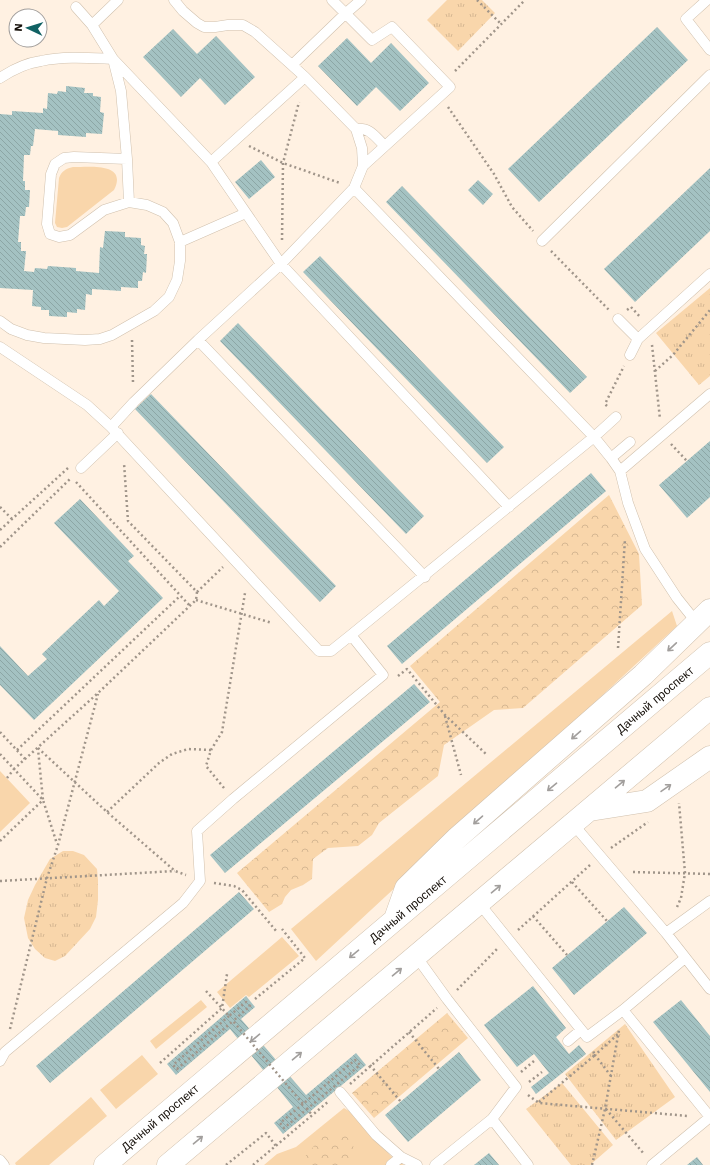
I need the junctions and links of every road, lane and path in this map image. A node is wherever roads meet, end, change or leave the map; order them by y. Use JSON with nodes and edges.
{"nodes":[{"id":1,"x":118,"y":0,"type":"edge"},
{"id":2,"x":174,"y":0,"type":"edge"},
{"id":3,"x":332,"y":0,"type":"edge"},
{"id":4,"x":361,"y":0,"type":"edge"},
{"id":5,"x":477,"y":0,"type":"edge"},
{"id":6,"x":525,"y":0,"type":"edge"},
{"id":7,"x":707,"y":0,"type":"edge"},
{"id":8,"x":76,"y":7,"type":"dead end"},
{"id":9,"x":345,"y":14,"type":"junction"},
{"id":10,"x":501,"y":24,"type":"junction"},
{"id":11,"x":92,"y":25,"type":"junction"},
{"id":12,"x":710,"y":50,"type":"edge"},
{"id":13,"x":113,"y":59,"type":"junction"},
{"id":14,"x":292,"y":65,"type":"junction"},
{"id":15,"x":452,"y":73,"type":"dead end"},
{"id":16,"x":710,"y":75,"type":"edge"},
{"id":17,"x":305,"y":77,"type":"junction"},
{"id":18,"x":0,"y":78,"type":"edge"},
{"id":19,"x":441,"y":96,"type":"junction"},
{"id":20,"x":356,"y":129,"type":"junction"},
{"id":21,"x":236,"y":139,"type":"junction"},
{"id":22,"x":385,"y":146,"type":"junction"},
{"id":23,"x":127,"y":159,"type":"junction"},
{"id":24,"x":211,"y":162,"type":"junction"},
{"id":25,"x":283,"y":163,"type":"junction"},
{"id":26,"x":363,"y":166,"type":"junction"},
{"id":27,"x":354,"y":188,"type":"junction"},
{"id":28,"x":129,"y":202,"type":"junction"},
{"id":29,"x":246,"y":213,"type":"junction"},
{"id":30,"x":542,"y":241,"type":"junction"},
{"id":31,"x":180,"y":242,"type":"junction"},
{"id":32,"x":281,"y":264,"type":"junction"},
{"id":33,"x":710,"y":274,"type":"edge"},
{"id":34,"x":710,"y":310,"type":"edge"},
{"id":35,"x":618,"y":319,"type":"joint"},
{"id":36,"x":0,"y":322,"type":"edge"},
{"id":37,"x":132,"y":336,"type":"dead end"},
{"id":38,"x":651,"y":338,"type":"dead end"},
{"id":39,"x":638,"y":339,"type":"junction"},
{"id":40,"x":198,"y":340,"type":"junction"},
{"id":41,"x":0,"y":347,"type":"edge"},
{"id":42,"x":630,"y":355,"type":"joint"},
{"id":43,"x":655,"y":372,"type":"junction"},
{"id":44,"x":133,"y":390,"type":"dead end"},
{"id":45,"x":710,"y":394,"type":"edge"},
{"id":46,"x":616,"y":417,"type":"joint"},
{"id":47,"x":660,"y":421,"type":"dead end"},
{"id":48,"x":115,"y":430,"type":"junction"},
{"id":49,"x":661,"y":435,"type":"junction"},
{"id":50,"x":594,"y":438,"type":"junction"},
{"id":51,"x":630,"y":442,"type":"dead end"},
{"id":52,"x":611,"y":458,"type":"junction"},
{"id":53,"x":687,"y":461,"type":"dead end"},
{"id":54,"x":70,"y":467,"type":"dead end"},
{"id":55,"x":82,"y":468,"type":"dead end"},
{"id":56,"x":620,"y":471,"type":"junction"},
{"id":57,"x":0,"y":507,"type":"edge"},
{"id":58,"x":509,"y":507,"type":"junction"},
{"id":59,"x":12,"y":519,"type":"junction"},
{"id":60,"x":0,"y":530,"type":"edge"},
{"id":61,"x":626,"y":534,"type":"dead end"},
{"id":62,"x":0,"y":547,"type":"edge"},
{"id":63,"x":233,"y":557,"type":"junction"},
{"id":64,"x":424,"y":576,"type":"junction"},
{"id":65,"x":255,"y":581,"type":"junction"},
{"id":66,"x":198,"y":592,"type":"junction"},
{"id":67,"x":180,"y":596,"type":"junction"},
{"id":68,"x":196,"y":600,"type":"junction"},
{"id":69,"x":190,"y":606,"type":"junction"},
{"id":70,"x":242,"y":614,"type":"junction"},
{"id":71,"x":704,"y":617,"type":"edge"},
{"id":72,"x":294,"y":624,"type":"junction"},
{"id":73,"x":352,"y":635,"type":"junction"},
{"id":74,"x":618,"y":648,"type":"dead end"},
{"id":75,"x":710,"y":653,"type":"edge"},
{"id":76,"x":384,"y":675,"type":"junction"},
{"id":77,"x":98,"y":693,"type":"junction"},
{"id":78,"x":710,"y":708,"type":"edge"},
{"id":79,"x":445,"y":715,"type":"junction"},
{"id":80,"x":0,"y":732,"type":"edge"},
{"id":81,"x":38,"y":748,"type":"junction"},
{"id":82,"x":17,"y":750,"type":"junction"},
{"id":83,"x":211,"y":750,"type":"junction"},
{"id":84,"x":0,"y":754,"type":"edge"},
{"id":85,"x":486,"y":754,"type":"dead end"},
{"id":86,"x":710,"y":757,"type":"edge"},
{"id":87,"x":25,"y":759,"type":"junction"},
{"id":88,"x":14,"y":769,"type":"junction"},
{"id":89,"x":461,"y":775,"type":"dead end"},
{"id":90,"x":7,"y":778,"type":"dead end"},
{"id":91,"x":74,"y":782,"type":"junction"},
{"id":92,"x":234,"y":799,"type":"junction"},
{"id":93,"x":43,"y":800,"type":"junction"},
{"id":94,"x":678,"y":801,"type":"dead end"},
{"id":95,"x":590,"y":810,"type":"junction"},
{"id":96,"x":107,"y":812,"type":"junction"},
{"id":97,"x":652,"y":819,"type":"dead end"},
{"id":98,"x":573,"y":824,"type":"junction"},
{"id":99,"x":0,"y":841,"type":"edge"},
{"id":100,"x":58,"y":844,"type":"junction"},
{"id":101,"x":600,"y":856,"type":"junction"},
{"id":102,"x":176,"y":871,"type":"junction"},
{"id":103,"x":626,"y":872,"type":"dead end"},
{"id":104,"x":685,"y":873,"type":"junction"},
{"id":105,"x":710,"y":874,"type":"edge"},
{"id":106,"x":47,"y":878,"type":"junction"},
{"id":107,"x":0,"y":881,"type":"edge"},
{"id":108,"x":200,"y":881,"type":"junction"},
{"id":109,"x":572,"y":882,"type":"junction"},
{"id":110,"x":710,"y":901,"type":"edge"},
{"id":111,"x":479,"y":903,"type":"junction"},
{"id":112,"x":533,"y":916,"type":"junction"},
{"id":113,"x":394,"y":920,"type":"junction"},
{"id":114,"x":607,"y":921,"type":"dead end"},
{"id":115,"x":282,"y":929,"type":"dead end"},
{"id":116,"x":277,"y":932,"type":"dead end"},
{"id":117,"x":666,"y":933,"type":"junction"},
{"id":118,"x":508,"y":939,"type":"junction"},
{"id":119,"x":567,"y":955,"type":"dead end"},
{"id":120,"x":416,"y":956,"type":"junction"},
{"id":121,"x":686,"y":958,"type":"junction"},
{"id":122,"x":228,"y":974,"type":"dead end"},
{"id":123,"x":710,"y":989,"type":"edge"},
{"id":124,"x":206,"y":991,"type":"dead end"},
{"id":125,"x":255,"y":999,"type":"dead end"},
{"id":126,"x":447,"y":999,"type":"junction"},
{"id":127,"x":222,"y":1008,"type":"junction"},
{"id":128,"x":623,"y":1010,"type":"junction"},
{"id":129,"x":229,"y":1016,"type":"junction"},
{"id":130,"x":233,"y":1021,"type":"junction"},
{"id":131,"x":409,"y":1032,"type":"junction"},
{"id":132,"x":584,"y":1033,"type":"junction"},
{"id":133,"x":618,"y":1034,"type":"junction"},
{"id":134,"x":568,"y":1041,"type":"dead end"},
{"id":135,"x":5,"y":1052,"type":"junction"},
{"id":136,"x":595,"y":1055,"type":"junction"},
{"id":137,"x":0,"y":1061,"type":"edge"},
{"id":138,"x":534,"y":1061,"type":"dead end"},
{"id":139,"x":160,"y":1063,"type":"dead end"},
{"id":140,"x":370,"y":1065,"type":"junction"},
{"id":141,"x":439,"y":1069,"type":"dead end"},
{"id":142,"x":520,"y":1072,"type":"dead end"},
{"id":143,"x":542,"y":1072,"type":"dead end"},
{"id":144,"x":611,"y":1077,"type":"junction"},
{"id":145,"x":528,"y":1083,"type":"dead end"},
{"id":146,"x":516,"y":1087,"type":"junction"},
{"id":147,"x":340,"y":1092,"type":"junction"},
{"id":148,"x":401,"y":1102,"type":"dead end"},
{"id":149,"x":539,"y":1103,"type":"junction"},
{"id":150,"x":303,"y":1104,"type":"junction"},
{"id":151,"x":307,"y":1109,"type":"junction"},
{"id":152,"x":605,"y":1109,"type":"junction"},
{"id":153,"x":312,"y":1115,"type":"junction"},
{"id":154,"x":710,"y":1117,"type":"edge"},
{"id":155,"x":492,"y":1119,"type":"junction"},
{"id":156,"x":276,"y":1146,"type":"junction"},
{"id":157,"x":401,"y":1157,"type":"junction"},
{"id":158,"x":0,"y":1160,"type":"edge"},
{"id":159,"x":4,"y":1165,"type":"edge"},
{"id":160,"x":105,"y":1165,"type":"edge"},
{"id":161,"x":168,"y":1165,"type":"edge"},
{"id":162,"x":226,"y":1165,"type":"edge"},
{"id":163,"x":253,"y":1165,"type":"edge"},
{"id":164,"x":391,"y":1165,"type":"edge"},
{"id":165,"x":417,"y":1165,"type":"edge"},
{"id":166,"x":435,"y":1165,"type":"edge"},
{"id":167,"x":528,"y":1165,"type":"edge"},
{"id":168,"x":592,"y":1165,"type":"edge"},
{"id":169,"x":653,"y":1165,"type":"edge"}],
"edges":[{"from":1,"to":11,"type":"lane"},
{"from":2,"to":14,"type":"lane"},
{"from":3,"to":9,"type":"lane"},
{"from":4,"to":9,"type":"lane"},
{"from":5,"to":10,"type":"path"},
{"from":6,"to":10,"type":"path"},
{"from":7,"to":12,"type":"lane"},
{"from":8,"to":11,"type":"lane"},
{"from":9,"to":14,"type":"lane"},
{"from":9,"to":19,"type":"lane"},
{"from":10,"to":15,"type":"path"},
{"from":11,"to":13,"type":"lane"},
{"from":13,"to":18,"type":"lane"},
{"from":13,"to":23,"type":"lane"},
{"from":13,"to":24,"type":"lane"},
{"from":14,"to":17,"type":"lane"},
{"from":16,"to":30,"type":"lane"},
{"from":17,"to":20,"type":"lane"},
{"from":17,"to":21,"type":"lane"},
{"from":17,"to":25,"type":"path"},
{"from":19,"to":22,"type":"lane"},
{"from":19,"to":30,"type":"path"},
{"from":20,"to":22,"type":"lane"},
{"from":20,"to":26,"type":"lane"},
{"from":21,"to":24,"type":"lane"},
{"from":21,"to":25,"type":"path"},
{"from":22,"to":26,"type":"lane"},
{"from":23,"to":28,"type":"lane"},
{"from":23,"to":28,"type":"lane"},
{"from":24,"to":29,"type":"lane"},
{"from":25,"to":27,"type":"path"},
{"from":25,"to":32,"type":"path"},
{"from":26,"to":27,"type":"lane"},
{"from":27,"to":32,"type":"lane"},
{"from":27,"to":50,"type":"lane"},
{"from":28,"to":31,"type":"lane"},
{"from":29,"to":31,"type":"lane"},
{"from":29,"to":32,"type":"lane"},
{"from":30,"to":35,"type":"path"},
{"from":31,"to":36,"type":"lane"},
{"from":32,"to":40,"type":"lane"},
{"from":32,"to":58,"type":"lane"},
{"from":33,"to":39,"type":"lane"},
{"from":34,"to":43,"type":"path"},
{"from":35,"to":39,"type":"lane"},
{"from":37,"to":44,"type":"path"},
{"from":38,"to":43,"type":"path"},
{"from":39,"to":42,"type":"lane"},
{"from":40,"to":48,"type":"lane"},
{"from":40,"to":64,"type":"lane"},
{"from":41,"to":48,"type":"lane"},
{"from":42,"to":46,"type":"path"},
{"from":43,"to":47,"type":"path"},
{"from":45,"to":49,"type":"lane"},
{"from":46,"to":50,"type":"lane"},
{"from":48,"to":55,"type":"lane"},
{"from":48,"to":63,"type":"lane"},
{"from":48,"to":66,"type":"path"},
{"from":49,"to":53,"type":"path"},
{"from":49,"to":56,"type":"lane"},
{"from":50,"to":52,"type":"lane"},
{"from":50,"to":58,"type":"lane"},
{"from":51,"to":52,"type":"lane"},
{"from":52,"to":56,"type":"lane"},
{"from":54,"to":59,"type":"path"},
{"from":56,"to":71,"type":"lane"},
{"from":57,"to":59,"type":"path"},
{"from":58,"to":64,"type":"lane"},
{"from":59,"to":60,"type":"path"},
{"from":61,"to":74,"type":"path"},
{"from":62,"to":67,"type":"path"},
{"from":63,"to":65,"type":"lane"},
{"from":63,"to":66,"type":"path"},
{"from":64,"to":73,"type":"lane"},
{"from":65,"to":70,"type":"path"},
{"from":65,"to":72,"type":"lane"},
{"from":66,"to":68,"type":"path"},
{"from":67,"to":69,"type":"path"},
{"from":67,"to":82,"type":"path"},
{"from":68,"to":69,"type":"path"},
{"from":68,"to":70,"type":"path"},
{"from":69,"to":77,"type":"path"},
{"from":70,"to":72,"type":"path"},
{"from":70,"to":83,"type":"path"},
{"from":71,"to":113,"type":"main road","one_way":true},
{"from":72,"to":73,"type":"lane"},
{"from":73,"to":76,"type":"lane"},
{"from":75,"to":113,"type":"main road","name":"Дачный проспект","one_way":true},
{"from":76,"to":79,"type":"path"},
{"from":76,"to":92,"type":"lane"},
{"from":77,"to":81,"type":"path"},
{"from":77,"to":91,"type":"path"},
{"from":95,"to":78,"type":"main road","one_way":true},
{"from":79,"to":85,"type":"path"},
{"from":79,"to":89,"type":"path"},
{"from":80,"to":82,"type":"path"},
{"from":81,"to":87,"type":"path"},
{"from":81,"to":91,"type":"path"},
{"from":81,"to":93,"type":"path"},
{"from":82,"to":87,"type":"path"},
{"from":83,"to":92,"type":"path"},
{"from":83,"to":96,"type":"path"},
{"from":84,"to":88,"type":"path"},
{"from":95,"to":86,"type":"main road","one_way":true},
{"from":87,"to":88,"type":"path"},
{"from":88,"to":90,"type":"path"},
{"from":88,"to":93,"type":"path"},
{"from":91,"to":96,"type":"path"},
{"from":91,"to":100,"type":"path"},
{"from":92,"to":108,"type":"lane"},
{"from":93,"to":99,"type":"path"},
{"from":93,"to":100,"type":"path"},
{"from":94,"to":104,"type":"path"},
{"from":95,"to":98,"type":"main road"},
{"from":96,"to":102,"type":"path"},
{"from":97,"to":101,"type":"path"},
{"from":98,"to":101,"type":"lane"},
{"from":111,"to":98,"type":"main road","one_way":true},
{"from":100,"to":106,"type":"path"},
{"from":101,"to":109,"type":"path"},
{"from":101,"to":117,"type":"lane"},
{"from":102,"to":106,"type":"path"},
{"from":102,"to":108,"type":"path"},
{"from":103,"to":104,"type":"path"},
{"from":104,"to":105,"type":"path"},
{"from":104,"to":117,"type":"path"},
{"from":106,"to":107,"type":"path"},
{"from":106,"to":135,"type":"path"},
{"from":108,"to":116,"type":"path"},
{"from":108,"to":135,"type":"lane"},
{"from":109,"to":112,"type":"path"},
{"from":109,"to":114,"type":"path"},
{"from":110,"to":117,"type":"lane"},
{"from":111,"to":118,"type":"lane"},
{"from":111,"to":120,"type":"main road"},
{"from":112,"to":118,"type":"path"},
{"from":112,"to":119,"type":"path"},
{"from":113,"to":160,"type":"main road","name":"Дачный проспект","one_way":true},
{"from":115,"to":125,"type":"path"},
{"from":117,"to":121,"type":"lane"},
{"from":118,"to":126,"type":"path"},
{"from":118,"to":132,"type":"lane"},
{"from":120,"to":126,"type":"lane"},
{"from":161,"to":120,"type":"main road","one_way":true},
{"from":121,"to":123,"type":"lane"},
{"from":121,"to":128,"type":"lane"},
{"from":122,"to":127,"type":"path"},
{"from":124,"to":127,"type":"path"},
{"from":126,"to":131,"type":"path"},
{"from":126,"to":146,"type":"lane"},
{"from":127,"to":129,"type":"path"},
{"from":127,"to":139,"type":"path"},
{"from":128,"to":132,"type":"lane"},
{"from":128,"to":133,"type":"path"},
{"from":128,"to":154,"type":"lane"},
{"from":129,"to":130,"type":"path"},
{"from":129,"to":130,"type":"path","bridge":true},
{"from":130,"to":150,"type":"path","bridge":true},
{"from":131,"to":140,"type":"path"},
{"from":131,"to":141,"type":"path"},
{"from":132,"to":134,"type":"lane"},
{"from":132,"to":136,"type":"path"},
{"from":133,"to":136,"type":"path"},
{"from":133,"to":144,"type":"path"},
{"from":135,"to":137,"type":"lane"},
{"from":136,"to":144,"type":"path"},
{"from":136,"to":149,"type":"path"},
{"from":138,"to":142,"type":"path"},
{"from":140,"to":147,"type":"path"},
{"from":140,"to":148,"type":"path"},
{"from":143,"to":145,"type":"path"},
{"from":144,"to":152,"type":"path"},
{"from":146,"to":149,"type":"path"},
{"from":146,"to":155,"type":"lane"},
{"from":147,"to":153,"type":"path"},
{"from":147,"to":157,"type":"lane"},
{"from":149,"to":152,"type":"path"},
{"from":150,"to":151,"type":"path"},
{"from":150,"to":151,"type":"path","bridge":true},
{"from":151,"to":153,"type":"path"},
{"from":152,"to":154,"type":"path"},
{"from":152,"to":168,"type":"path"},
{"from":152,"to":169,"type":"path"},
{"from":153,"to":156,"type":"path"},
{"from":154,"to":169,"type":"lane"},
{"from":155,"to":166,"type":"lane"},
{"from":155,"to":167,"type":"lane"},
{"from":156,"to":162,"type":"path"},
{"from":156,"to":163,"type":"path"},
{"from":157,"to":164,"type":"lane"},
{"from":157,"to":165,"type":"lane"},
{"from":158,"to":159,"type":"lane"}]}
